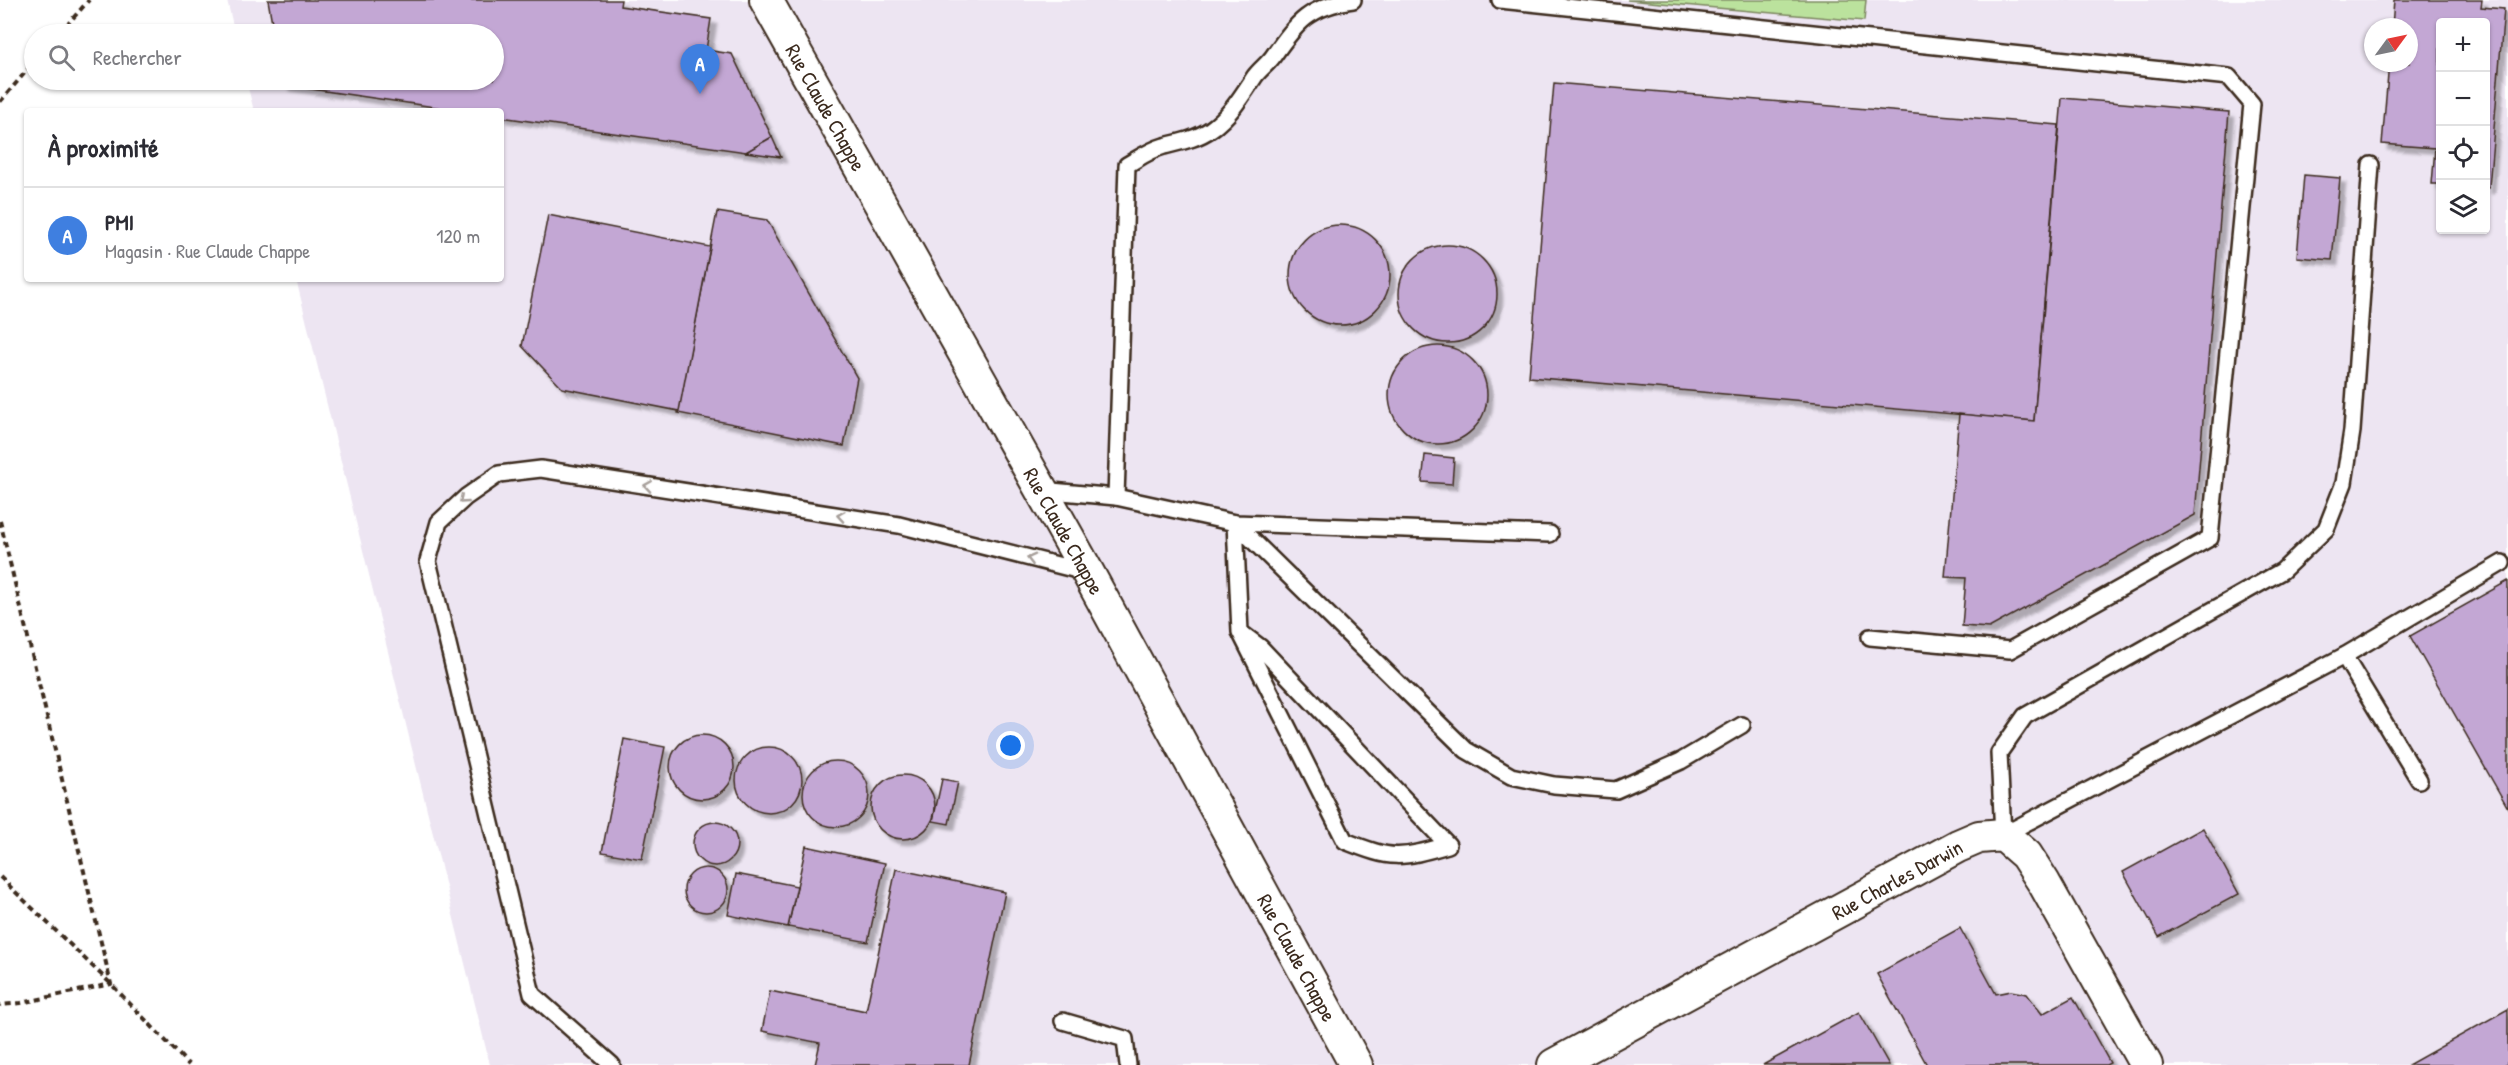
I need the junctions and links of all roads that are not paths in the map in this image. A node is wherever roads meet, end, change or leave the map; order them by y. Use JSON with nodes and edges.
{"nodes":[{"id":1,"x":766,"y":0,"type":"edge"},
{"id":2,"x":1353,"y":0,"type":"edge"},
{"id":3,"x":1500,"y":0,"type":"edge"},
{"id":4,"x":2371,"y":165,"type":"dead end"},
{"id":5,"x":1041,"y":490,"type":"junction"},
{"id":6,"x":1116,"y":496,"type":"junction"},
{"id":7,"x":1235,"y":523,"type":"junction"},
{"id":8,"x":1550,"y":534,"type":"dead end"},
{"id":9,"x":2502,"y":562,"type":"dead end"},
{"id":10,"x":1088,"y":573,"type":"junction"},
{"id":11,"x":1240,"y":632,"type":"junction"},
{"id":12,"x":1870,"y":637,"type":"dead end"},
{"id":13,"x":2344,"y":656,"type":"junction"},
{"id":14,"x":1742,"y":725,"type":"dead end"},
{"id":15,"x":2419,"y":780,"type":"dead end"},
{"id":16,"x":2003,"y":835,"type":"junction"},
{"id":17,"x":1063,"y":1021,"type":"dead end"},
{"id":18,"x":612,"y":1065,"type":"edge"},
{"id":19,"x":1128,"y":1065,"type":"edge"},
{"id":20,"x":1356,"y":1065,"type":"edge"},
{"id":21,"x":1554,"y":1065,"type":"edge"},
{"id":22,"x":2146,"y":1065,"type":"edge"}],
"edges":[{"from":1,"to":5,"type":"street","name":"Rue Claude Chappe"},
{"from":2,"to":6,"type":"lane"},
{"from":3,"to":12,"type":"lane"},
{"from":4,"to":16,"type":"lane"},
{"from":5,"to":6,"type":"lane"},
{"from":5,"to":10,"type":"street","name":"Rue Claude Chappe"},
{"from":6,"to":7,"type":"lane"},
{"from":7,"to":8,"type":"lane"},
{"from":7,"to":11,"type":"lane"},
{"from":7,"to":14,"type":"lane"},
{"from":9,"to":13,"type":"lane"},
{"from":10,"to":18,"type":"lane","one_way":true},
{"from":10,"to":20,"type":"street","name":"Rue Claude Chappe"},
{"from":11,"to":11,"type":"lane"},
{"from":13,"to":15,"type":"lane"},
{"from":13,"to":16,"type":"lane"},
{"from":16,"to":21,"type":"street","name":"Rue Charles Darwin"},
{"from":16,"to":22,"type":"street"},
{"from":17,"to":19,"type":"lane"}]}
